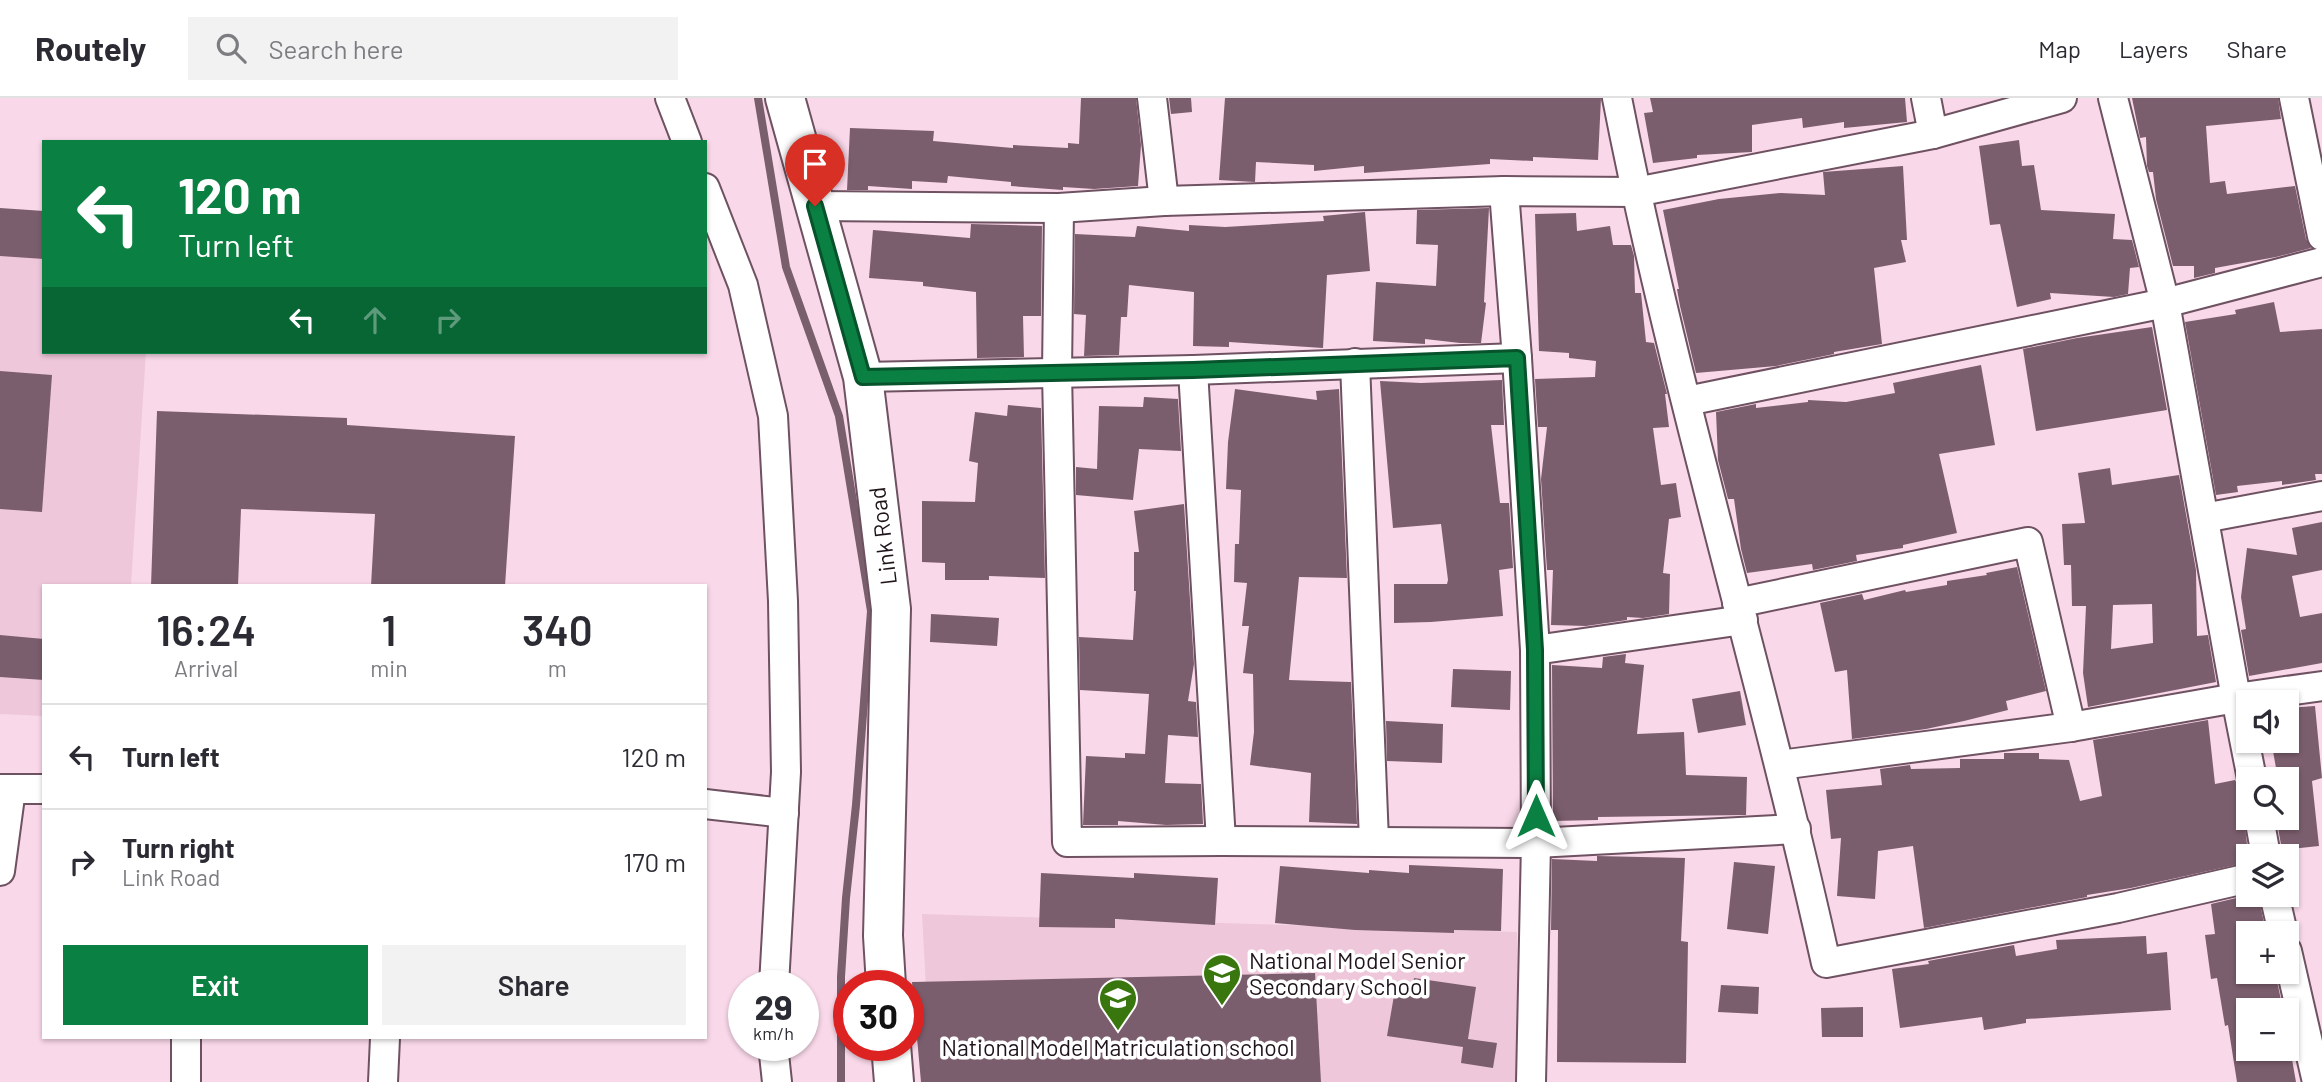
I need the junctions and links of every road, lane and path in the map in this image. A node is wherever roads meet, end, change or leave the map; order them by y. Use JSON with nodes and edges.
{"nodes":[{"id":1,"x":670,"y":98,"type":"edge"},
{"id":2,"x":785,"y":98,"type":"edge"},
{"id":3,"x":1152,"y":98,"type":"edge"},
{"id":4,"x":1617,"y":98,"type":"edge"},
{"id":5,"x":1926,"y":98,"type":"edge"},
{"id":6,"x":2062,"y":98,"type":"edge"},
{"id":7,"x":2113,"y":98,"type":"edge"},
{"id":8,"x":2294,"y":98,"type":"edge"},
{"id":9,"x":1933,"y":134,"type":"junction"},
{"id":10,"x":686,"y":140,"type":"edge"},
{"id":11,"x":1504,"y":191,"type":"junction"},
{"id":12,"x":1636,"y":192,"type":"junction"},
{"id":13,"x":707,"y":193,"type":"edge"},
{"id":14,"x":1164,"y":201,"type":"junction"},
{"id":15,"x":815,"y":206,"type":"junction"},
{"id":16,"x":1059,"y":208,"type":"junction"},
{"id":17,"x":2322,"y":236,"type":"edge"},
{"id":18,"x":2322,"y":262,"type":"edge"},
{"id":19,"x":2165,"y":303,"type":"junction"},
{"id":20,"x":1517,"y":358,"type":"junction"},
{"id":21,"x":1355,"y":363,"type":"junction"},
{"id":22,"x":1193,"y":370,"type":"junction"},
{"id":23,"x":1057,"y":373,"type":"junction"},
{"id":24,"x":863,"y":377,"type":"junction"},
{"id":25,"x":1687,"y":401,"type":"junction"},
{"id":26,"x":2322,"y":496,"type":"edge"},
{"id":27,"x":2204,"y":518,"type":"junction"},
{"id":28,"x":1740,"y":611,"type":"junction"},
{"id":29,"x":1535,"y":650,"type":"junction"},
{"id":30,"x":2322,"y":686,"type":"edge"},
{"id":31,"x":2293,"y":690,"type":"edge"},
{"id":32,"x":2236,"y":698,"type":"joint"},
{"id":33,"x":2071,"y":727,"type":"junction"},
{"id":34,"x":1780,"y":765,"type":"junction"},
{"id":35,"x":6,"y":789,"type":"edge"},
{"id":36,"x":42,"y":789,"type":"edge"},
{"id":37,"x":707,"y":804,"type":"edge"},
{"id":38,"x":783,"y":813,"type":"junction"},
{"id":39,"x":1796,"y":829,"type":"junction"},
{"id":40,"x":1221,"y":841,"type":"junction"},
{"id":41,"x":1374,"y":841,"type":"junction"},
{"id":42,"x":1536,"y":843,"type":"junction"},
{"id":43,"x":0,"y":871,"type":"edge"},
{"id":44,"x":2236,"y":880,"type":"edge"},
{"id":45,"x":775,"y":970,"type":"edge"},
{"id":46,"x":885,"y":970,"type":"edge"},
{"id":47,"x":2295,"y":984,"type":"edge"},
{"id":48,"x":186,"y":1039,"type":"edge"},
{"id":49,"x":386,"y":1039,"type":"edge"},
{"id":50,"x":775,"y":1061,"type":"edge"},
{"id":51,"x":892,"y":1061,"type":"edge"},
{"id":52,"x":186,"y":1082,"type":"edge"},
{"id":53,"x":383,"y":1082,"type":"edge"},
{"id":54,"x":777,"y":1082,"type":"edge"},
{"id":55,"x":894,"y":1082,"type":"edge"},
{"id":56,"x":1531,"y":1082,"type":"edge"},
{"id":57,"x":2317,"y":1082,"type":"edge"}],
"edges":[{"from":1,"to":10,"type":"street"},
{"from":2,"to":15,"type":"street","name":"Link Road"},
{"from":3,"to":14,"type":"street"},
{"from":4,"to":12,"type":"street"},
{"from":5,"to":9,"type":"street"},
{"from":6,"to":9,"type":"street"},
{"from":7,"to":19,"type":"street"},
{"from":8,"to":17,"type":"street"},
{"from":9,"to":12,"type":"street"},
{"from":11,"to":12,"type":"street"},
{"from":11,"to":14,"type":"street"},
{"from":11,"to":20,"type":"street"},
{"from":12,"to":25,"type":"street"},
{"from":13,"to":38,"type":"street"},
{"from":14,"to":16,"type":"street"},
{"from":15,"to":16,"type":"street"},
{"from":15,"to":24,"type":"street","name":"Link Road"},
{"from":16,"to":23,"type":"street"},
{"from":18,"to":19,"type":"street"},
{"from":19,"to":25,"type":"street"},
{"from":19,"to":27,"type":"street"},
{"from":20,"to":21,"type":"street"},
{"from":20,"to":29,"type":"street"},
{"from":21,"to":22,"type":"street"},
{"from":21,"to":41,"type":"street"},
{"from":22,"to":23,"type":"street"},
{"from":22,"to":40,"type":"street"},
{"from":23,"to":24,"type":"street"},
{"from":23,"to":40,"type":"street"},
{"from":24,"to":46,"type":"street","name":"Link Road"},
{"from":25,"to":28,"type":"street"},
{"from":26,"to":27,"type":"street"},
{"from":27,"to":32,"type":"street"},
{"from":28,"to":29,"type":"street"},
{"from":28,"to":33,"type":"street"},
{"from":28,"to":34,"type":"street"},
{"from":29,"to":42,"type":"street"},
{"from":30,"to":31,"type":"street"},
{"from":32,"to":33,"type":"street"},
{"from":33,"to":34,"type":"street"},
{"from":34,"to":39,"type":"street"},
{"from":35,"to":36,"type":"street"},
{"from":35,"to":43,"type":"street"},
{"from":37,"to":38,"type":"street"},
{"from":38,"to":45,"type":"street"},
{"from":39,"to":42,"type":"street"},
{"from":39,"to":44,"type":"street"},
{"from":40,"to":41,"type":"street"},
{"from":41,"to":42,"type":"street"},
{"from":42,"to":56,"type":"street"},
{"from":47,"to":57,"type":"street"},
{"from":48,"to":52,"type":"street"},
{"from":49,"to":53,"type":"street"},
{"from":50,"to":54,"type":"street"},
{"from":51,"to":55,"type":"street"}]}
